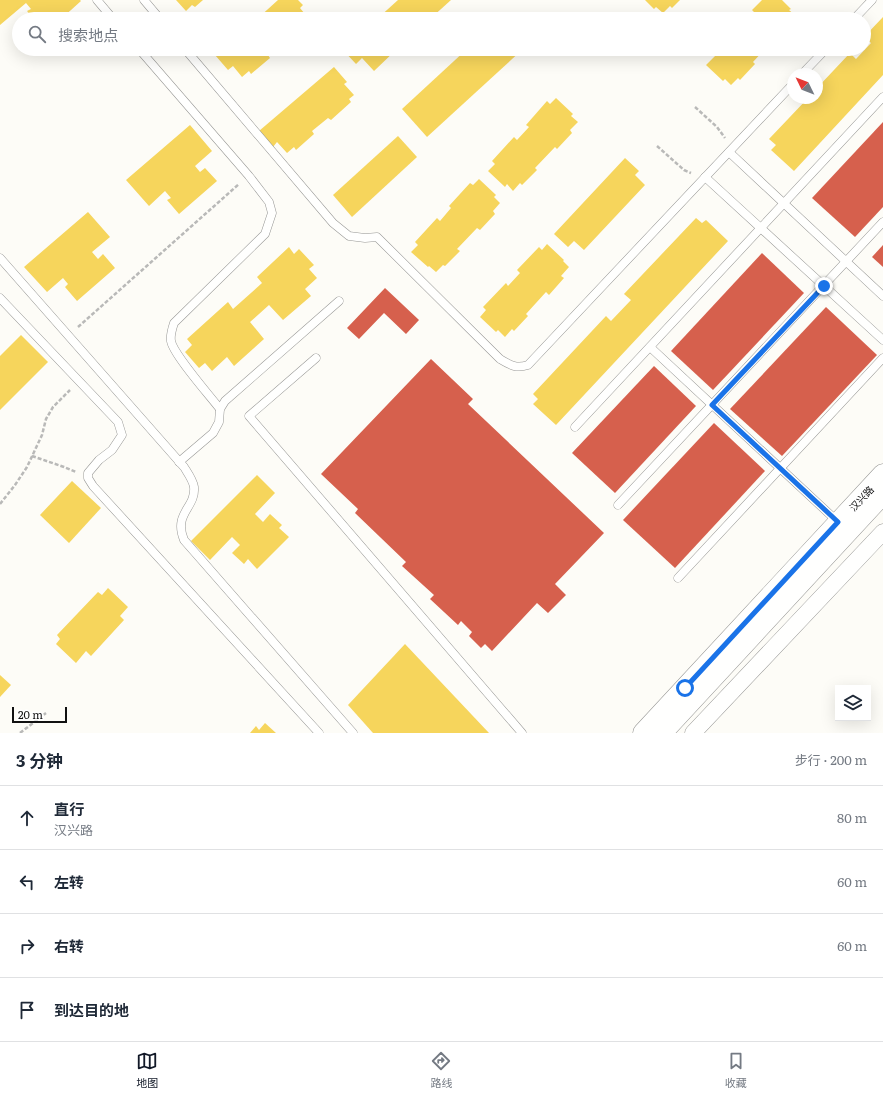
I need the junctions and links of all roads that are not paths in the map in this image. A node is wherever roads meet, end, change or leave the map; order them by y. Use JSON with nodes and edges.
{"nodes":[{"id":1,"x":97,"y":0,"type":"edge"},
{"id":2,"x":144,"y":0,"type":"edge"},
{"id":3,"x":872,"y":0,"type":"edge"},
{"id":4,"x":107,"y":12,"type":"edge"},
{"id":5,"x":154,"y":12,"type":"edge"},
{"id":6,"x":861,"y":12,"type":"edge"},
{"id":7,"x":145,"y":56,"type":"edge"},
{"id":8,"x":191,"y":56,"type":"edge"},
{"id":9,"x":819,"y":56,"type":"edge"},
{"id":10,"x":808,"y":68,"type":"edge"},
{"id":11,"x":787,"y":90,"type":"edge"},
{"id":12,"x":883,"y":97,"type":"edge"},
{"id":13,"x":729,"y":152,"type":"junction"},
{"id":14,"x":705,"y":177,"type":"junction"},
{"id":15,"x":784,"y":203,"type":"junction"},
{"id":16,"x":883,"y":222,"type":"edge"},
{"id":17,"x":761,"y":228,"type":"junction"},
{"id":18,"x":0,"y":258,"type":"edge"},
{"id":19,"x":846,"y":261,"type":"junction"},
{"id":20,"x":824,"y":286,"type":"junction"},
{"id":21,"x":883,"y":296,"type":"edge"},
{"id":22,"x":0,"y":298,"type":"edge"},
{"id":23,"x":339,"y":301,"type":"dead end"},
{"id":24,"x":883,"y":340,"type":"edge"},
{"id":25,"x":650,"y":347,"type":"junction"},
{"id":26,"x":316,"y":358,"type":"dead end"},
{"id":27,"x":883,"y":358,"type":"edge"},
{"id":28,"x":712,"y":405,"type":"junction"},
{"id":29,"x":220,"y":409,"type":"junction"},
{"id":30,"x":575,"y":427,"type":"dead end"},
{"id":31,"x":180,"y":462,"type":"junction"},
{"id":32,"x":780,"y":468,"type":"junction"},
{"id":33,"x":883,"y":474,"type":"edge"},
{"id":34,"x":883,"y":494,"type":"edge"},
{"id":35,"x":618,"y":505,"type":"dead end"},
{"id":36,"x":838,"y":522,"type":"junction"},
{"id":37,"x":883,"y":532,"type":"edge"},
{"id":38,"x":678,"y":578,"type":"dead end"},
{"id":39,"x":319,"y":733,"type":"edge"},
{"id":40,"x":353,"y":733,"type":"edge"},
{"id":41,"x":522,"y":733,"type":"edge"},
{"id":42,"x":642,"y":733,"type":"edge"},
{"id":43,"x":662,"y":733,"type":"edge"},
{"id":44,"x":693,"y":733,"type":"edge"}],
"edges":[{"from":1,"to":4,"type":"lane"},
{"from":2,"to":5,"type":"lane"},
{"from":3,"to":6,"type":"lane"},
{"from":7,"to":29,"type":"lane"},
{"from":8,"to":14,"type":"lane"},
{"from":9,"to":10,"type":"lane"},
{"from":11,"to":13,"type":"lane"},
{"from":12,"to":15,"type":"lane"},
{"from":13,"to":14,"type":"lane"},
{"from":13,"to":15,"type":"lane"},
{"from":14,"to":17,"type":"lane"},
{"from":15,"to":17,"type":"lane"},
{"from":15,"to":19,"type":"lane"},
{"from":16,"to":19,"type":"lane"},
{"from":17,"to":20,"type":"lane"},
{"from":17,"to":25,"type":"lane"},
{"from":18,"to":31,"type":"lane"},
{"from":19,"to":20,"type":"lane"},
{"from":19,"to":21,"type":"lane"},
{"from":20,"to":24,"type":"lane"},
{"from":20,"to":28,"type":"lane"},
{"from":22,"to":39,"type":"lane"},
{"from":23,"to":29,"type":"lane"},
{"from":25,"to":28,"type":"lane"},
{"from":25,"to":30,"type":"lane"},
{"from":26,"to":41,"type":"lane"},
{"from":27,"to":32,"type":"lane"},
{"from":28,"to":32,"type":"lane"},
{"from":28,"to":35,"type":"lane"},
{"from":29,"to":31,"type":"lane"},
{"from":31,"to":40,"type":"lane"},
{"from":32,"to":36,"type":"lane"},
{"from":32,"to":38,"type":"lane"},
{"from":33,"to":36,"type":"street","name":"汉兴路"},
{"from":34,"to":43,"type":"street","name":"汉兴路"},
{"from":36,"to":42,"type":"street","name":"汉兴路"},
{"from":37,"to":44,"type":"street"}]}
